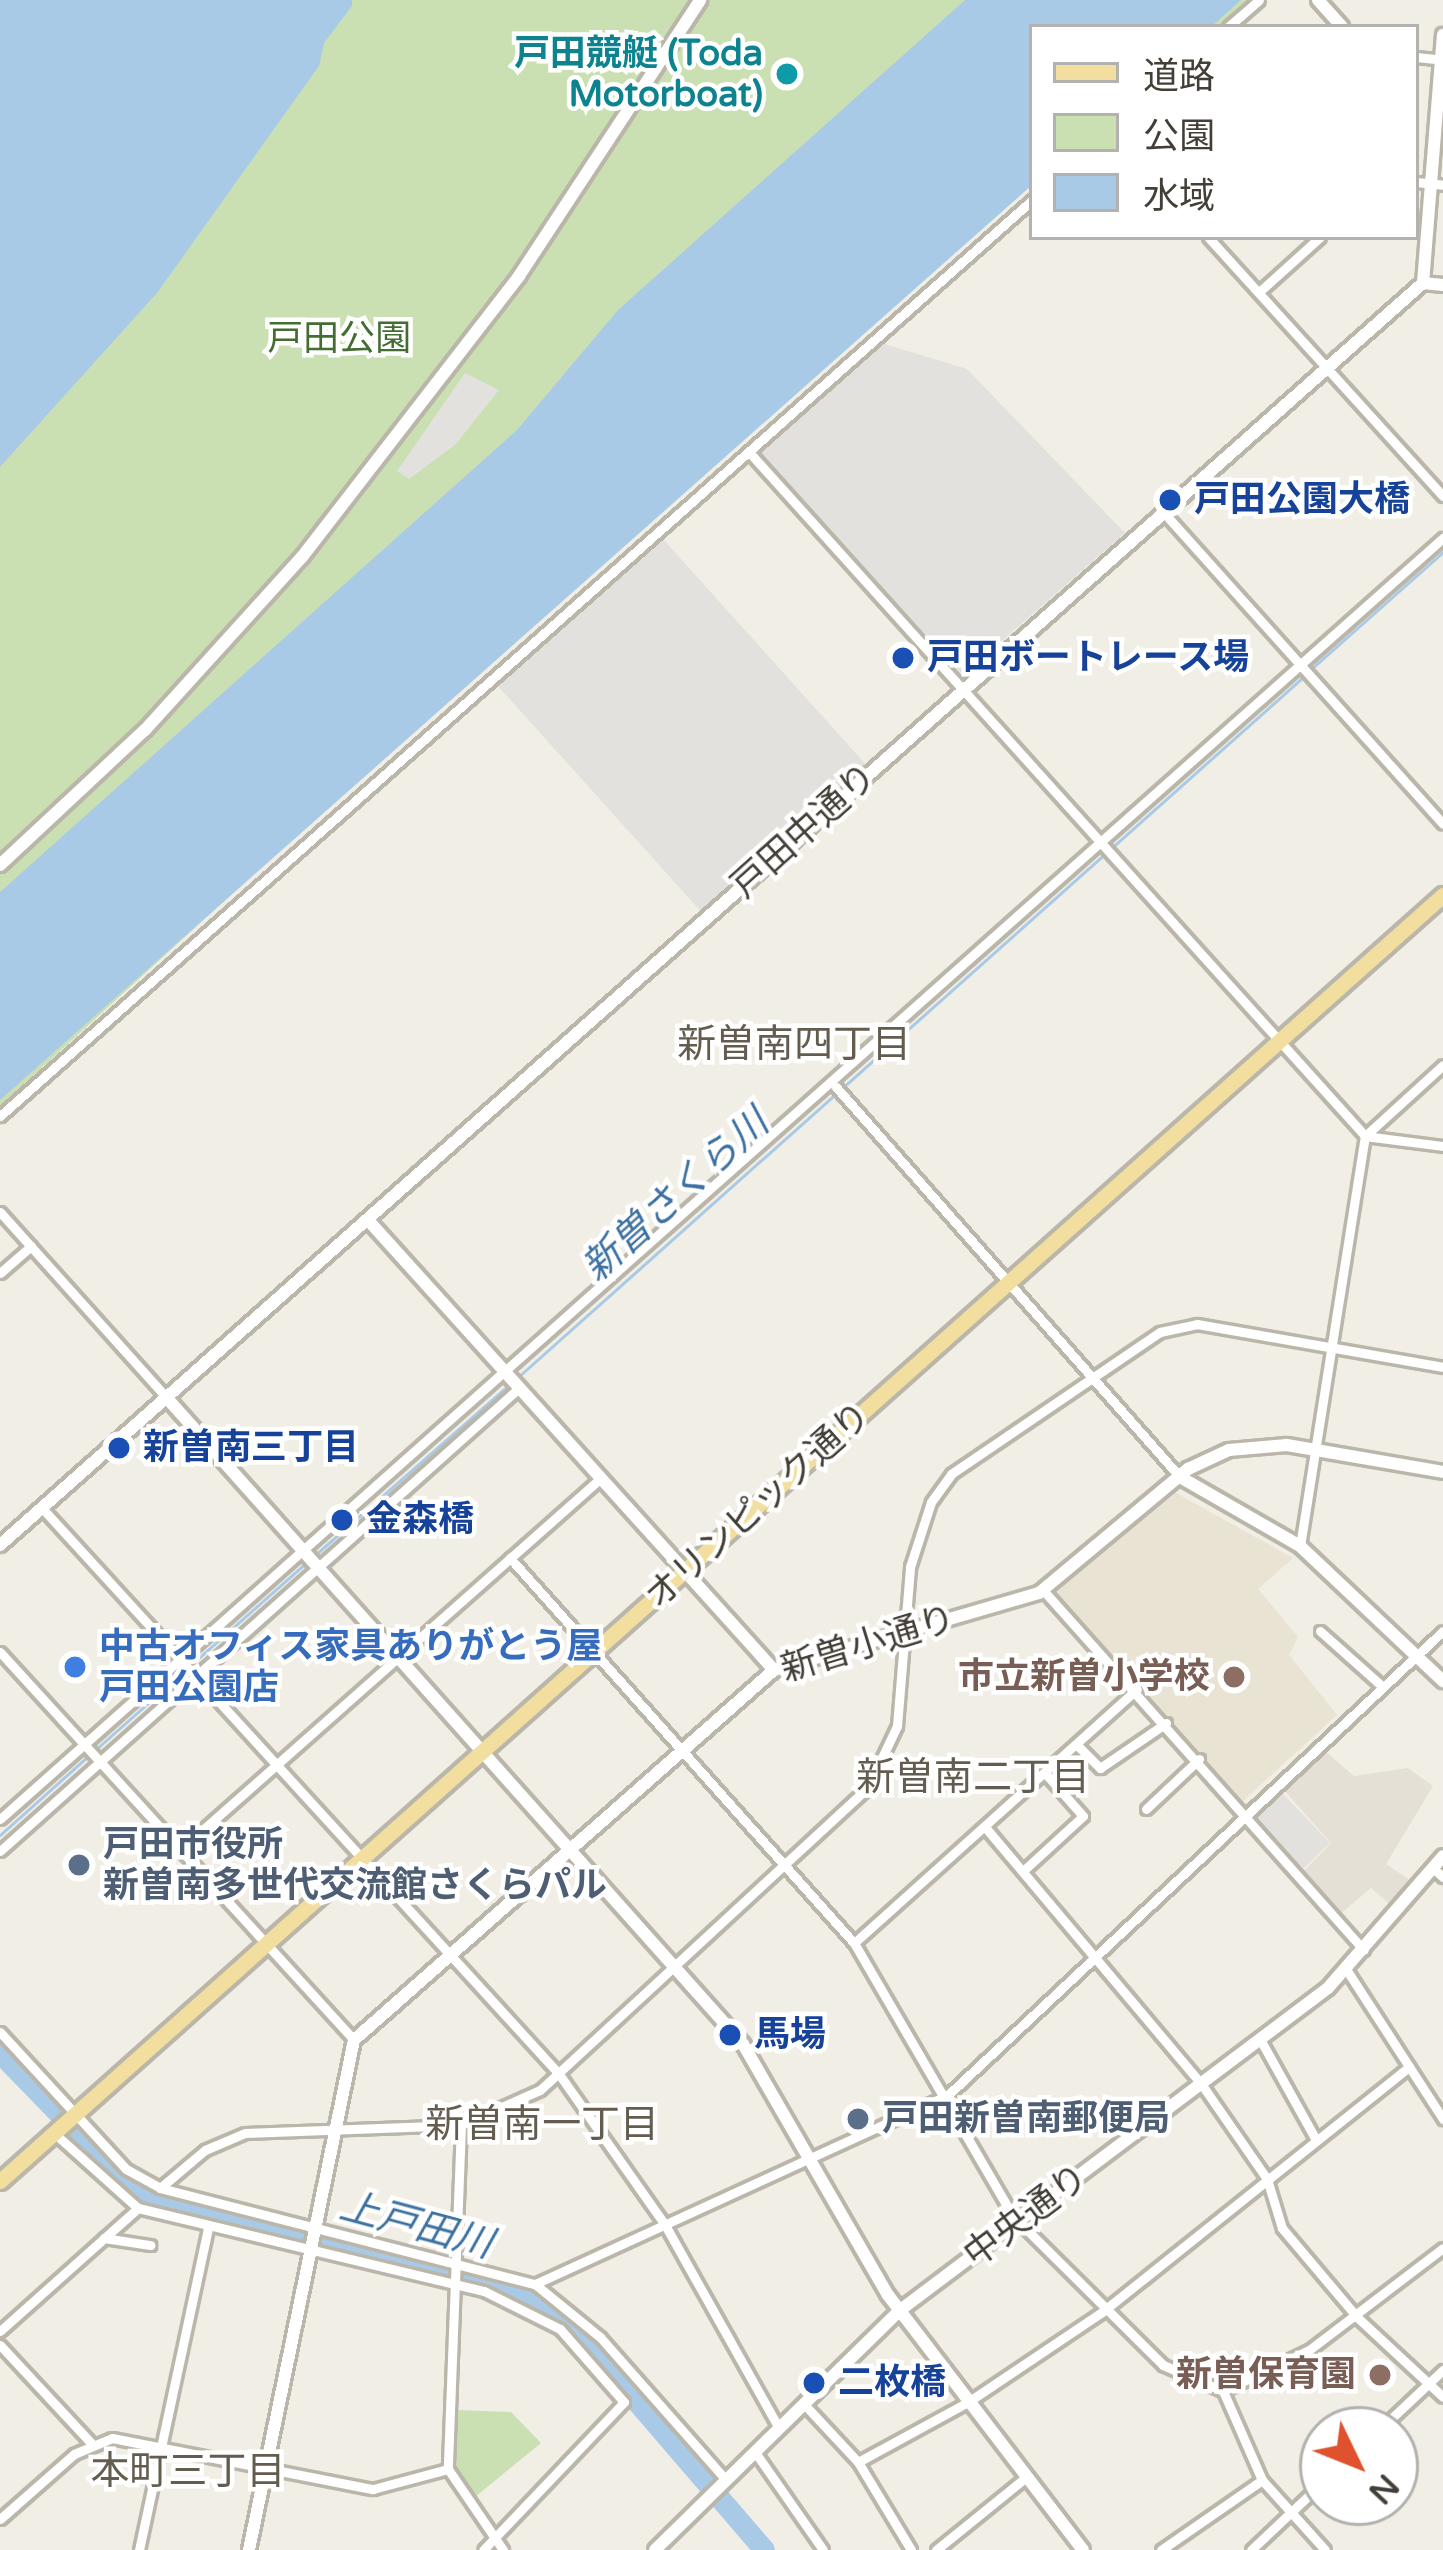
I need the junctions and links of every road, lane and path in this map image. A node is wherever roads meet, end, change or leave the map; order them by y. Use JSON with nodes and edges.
{"nodes":[{"id":1,"x":700,"y":0,"type":"edge"},
{"id":2,"x":1259,"y":0,"type":"edge"},
{"id":3,"x":1318,"y":0,"type":"edge"},
{"id":4,"x":1231,"y":24,"type":"edge"},
{"id":5,"x":1339,"y":24,"type":"edge"},
{"id":6,"x":1443,"y":35,"type":"edge"},
{"id":7,"x":1442,"y":60,"type":"edge"},
{"id":8,"x":1430,"y":183,"type":"edge"},
{"id":9,"x":1029,"y":203,"type":"edge"},
{"id":10,"x":1211,"y":240,"type":"edge"},
{"id":11,"x":1317,"y":240,"type":"edge"},
{"id":12,"x":1423,"y":283,"type":"junction"},
{"id":13,"x":1443,"y":285,"type":"edge"},
{"id":14,"x":1259,"y":292,"type":"junction"},
{"id":15,"x":1328,"y":368,"type":"junction"},
{"id":16,"x":749,"y":452,"type":"junction"},
{"id":17,"x":1443,"y":496,"type":"edge"},
{"id":18,"x":1165,"y":514,"type":"junction"},
{"id":19,"x":1443,"y":538,"type":"edge"},
{"id":20,"x":1301,"y":666,"type":"junction"},
{"id":21,"x":964,"y":691,"type":"junction"},
{"id":22,"x":1443,"y":824,"type":"edge"},
{"id":23,"x":1102,"y":843,"type":"junction"},
{"id":24,"x":0,"y":865,"type":"edge"},
{"id":25,"x":1443,"y":896,"type":"edge"},
{"id":26,"x":1279,"y":1042,"type":"junction"},
{"id":27,"x":1443,"y":1065,"type":"edge"},
{"id":28,"x":836,"y":1087,"type":"dead end"},
{"id":29,"x":0,"y":1116,"type":"edge"},
{"id":30,"x":1365,"y":1136,"type":"junction"},
{"id":31,"x":1443,"y":1146,"type":"edge"},
{"id":32,"x":0,"y":1212,"type":"edge"},
{"id":33,"x":368,"y":1220,"type":"junction"},
{"id":34,"x":31,"y":1246,"type":"junction"},
{"id":35,"x":0,"y":1273,"type":"edge"},
{"id":36,"x":1006,"y":1285,"type":"junction"},
{"id":37,"x":1330,"y":1346,"type":"junction"},
{"id":38,"x":1443,"y":1366,"type":"edge"},
{"id":39,"x":1089,"y":1379,"type":"junction"},
{"id":40,"x":512,"y":1381,"type":"junction"},
{"id":41,"x":166,"y":1397,"type":"junction"},
{"id":42,"x":1316,"y":1450,"type":"junction"},
{"id":43,"x":1443,"y":1472,"type":"edge"},
{"id":44,"x":1180,"y":1477,"type":"junction"},
{"id":45,"x":601,"y":1478,"type":"junction"},
{"id":46,"x":42,"y":1508,"type":"junction"},
{"id":47,"x":0,"y":1545,"type":"edge"},
{"id":48,"x":1300,"y":1546,"type":"junction"},
{"id":49,"x":312,"y":1556,"type":"junction"},
{"id":50,"x":510,"y":1558,"type":"junction"},
{"id":51,"x":684,"y":1571,"type":"junction"},
{"id":52,"x":1043,"y":1590,"type":"junction"},
{"id":53,"x":1443,"y":1630,"type":"edge"},
{"id":54,"x":905,"y":1631,"type":"junction"},
{"id":55,"x":1320,"y":1631,"type":"dead end"},
{"id":56,"x":594,"y":1651,"type":"junction"},
{"id":57,"x":0,"y":1652,"type":"edge"},
{"id":58,"x":401,"y":1654,"type":"junction"},
{"id":59,"x":1414,"y":1658,"type":"junction"},
{"id":60,"x":181,"y":1660,"type":"junction"},
{"id":61,"x":774,"y":1670,"type":"junction"},
{"id":62,"x":194,"y":1674,"type":"junction"},
{"id":63,"x":1443,"y":1681,"type":"edge"},
{"id":64,"x":1383,"y":1687,"type":"junction"},
{"id":65,"x":1136,"y":1689,"type":"junction"},
{"id":66,"x":1166,"y":1723,"type":"junction"},
{"id":67,"x":1077,"y":1745,"type":"junction"},
{"id":68,"x":485,"y":1749,"type":"junction"},
{"id":69,"x":684,"y":1749,"type":"junction"},
{"id":70,"x":92,"y":1751,"type":"junction"},
{"id":71,"x":1199,"y":1760,"type":"junction"},
{"id":72,"x":278,"y":1765,"type":"junction"},
{"id":73,"x":1045,"y":1773,"type":"junction"},
{"id":74,"x":1146,"y":1809,"type":"dead end"},
{"id":75,"x":1246,"y":1813,"type":"junction"},
{"id":76,"x":0,"y":1819,"type":"edge"},
{"id":77,"x":985,"y":1827,"type":"junction"},
{"id":78,"x":572,"y":1847,"type":"junction"},
{"id":79,"x":181,"y":1850,"type":"junction"},
{"id":80,"x":0,"y":1851,"type":"edge"},
{"id":81,"x":1443,"y":1856,"type":"edge"},
{"id":82,"x":362,"y":1858,"type":"junction"},
{"id":83,"x":787,"y":1863,"type":"junction"},
{"id":84,"x":1024,"y":1870,"type":"junction"},
{"id":85,"x":1438,"y":1873,"type":"edge"},
{"id":86,"x":266,"y":1943,"type":"junction"},
{"id":87,"x":854,"y":1943,"type":"junction"},
{"id":88,"x":1364,"y":1950,"type":"junction"},
{"id":89,"x":450,"y":1954,"type":"junction"},
{"id":90,"x":1099,"y":1956,"type":"junction"},
{"id":91,"x":677,"y":1964,"type":"junction"},
{"id":92,"x":1346,"y":1969,"type":"junction"},
{"id":93,"x":0,"y":2032,"type":"edge"},
{"id":94,"x":354,"y":2040,"type":"junction"},
{"id":95,"x":1261,"y":2041,"type":"junction"},
{"id":96,"x":1409,"y":2067,"type":"junction"},
{"id":97,"x":559,"y":2074,"type":"junction"},
{"id":98,"x":1202,"y":2085,"type":"junction"},
{"id":99,"x":948,"y":2095,"type":"junction"},
{"id":100,"x":74,"y":2115,"type":"junction"},
{"id":101,"x":1443,"y":2119,"type":"edge"},
{"id":102,"x":461,"y":2126,"type":"junction"},
{"id":103,"x":337,"y":2131,"type":"junction"},
{"id":104,"x":55,"y":2132,"type":"junction"},
{"id":105,"x":1316,"y":2140,"type":"junction"},
{"id":106,"x":814,"y":2157,"type":"junction"},
{"id":107,"x":1267,"y":2179,"type":"junction"},
{"id":108,"x":0,"y":2181,"type":"edge"},
{"id":109,"x":160,"y":2188,"type":"junction"},
{"id":110,"x":138,"y":2208,"type":"junction"},
{"id":111,"x":1019,"y":2222,"type":"junction"},
{"id":112,"x":665,"y":2224,"type":"junction"},
{"id":113,"x":208,"y":2229,"type":"junction"},
{"id":114,"x":316,"y":2229,"type":"junction"},
{"id":115,"x":104,"y":2238,"type":"junction"},
{"id":116,"x":150,"y":2246,"type":"dead end"},
{"id":117,"x":1443,"y":2248,"type":"edge"},
{"id":118,"x":312,"y":2250,"type":"junction"},
{"id":119,"x":458,"y":2260,"type":"junction"},
{"id":120,"x":535,"y":2284,"type":"junction"},
{"id":121,"x":458,"y":2286,"type":"junction"},
{"id":122,"x":899,"y":2311,"type":"junction"},
{"id":123,"x":1102,"y":2312,"type":"junction"},
{"id":124,"x":1357,"y":2317,"type":"junction"},
{"id":125,"x":0,"y":2331,"type":"edge"},
{"id":126,"x":0,"y":2345,"type":"edge"},
{"id":127,"x":1443,"y":2370,"type":"edge"},
{"id":128,"x":1430,"y":2383,"type":"junction"},
{"id":129,"x":1223,"y":2391,"type":"junction"},
{"id":130,"x":1443,"y":2397,"type":"edge"},
{"id":131,"x":968,"y":2402,"type":"junction"},
{"id":132,"x":803,"y":2403,"type":"junction"},
{"id":133,"x":1405,"y":2406,"type":"edge"},
{"id":134,"x":778,"y":2428,"type":"junction"},
{"id":135,"x":92,"y":2444,"type":"junction"},
{"id":136,"x":161,"y":2446,"type":"junction"},
{"id":137,"x":755,"y":2452,"type":"junction"},
{"id":138,"x":858,"y":2462,"type":"junction"},
{"id":139,"x":266,"y":2469,"type":"junction"},
{"id":140,"x":448,"y":2469,"type":"junction"},
{"id":141,"x":1026,"y":2477,"type":"junction"},
{"id":142,"x":1262,"y":2480,"type":"junction"},
{"id":143,"x":723,"y":2482,"type":"junction"},
{"id":144,"x":1299,"y":2505,"type":"edge"},
{"id":145,"x":1290,"y":2513,"type":"junction"},
{"id":146,"x":0,"y":2519,"type":"edge"},
{"id":147,"x":500,"y":2546,"type":"edge"},
{"id":148,"x":139,"y":2550,"type":"edge"},
{"id":149,"x":249,"y":2550,"type":"edge"},
{"id":150,"x":483,"y":2550,"type":"edge"},
{"id":151,"x":656,"y":2550,"type":"edge"},
{"id":152,"x":823,"y":2550,"type":"edge"},
{"id":153,"x":911,"y":2550,"type":"edge"},
{"id":154,"x":936,"y":2550,"type":"edge"},
{"id":155,"x":1083,"y":2550,"type":"edge"},
{"id":156,"x":1161,"y":2550,"type":"edge"},
{"id":157,"x":1251,"y":2550,"type":"edge"},
{"id":158,"x":1325,"y":2550,"type":"edge"}],
"edges":[{"from":1,"to":24,"type":"street"},
{"from":2,"to":4,"type":"street"},
{"from":3,"to":5,"type":"street"},
{"from":6,"to":7,"type":"street"},
{"from":7,"to":8,"type":"street"},
{"from":8,"to":12,"type":"street"},
{"from":9,"to":16,"type":"street"},
{"from":10,"to":14,"type":"street"},
{"from":11,"to":14,"type":"street"},
{"from":12,"to":13,"type":"street"},
{"from":12,"to":15,"type":"street","name":"戸田中通り"},
{"from":14,"to":15,"type":"street"},
{"from":15,"to":17,"type":"street"},
{"from":15,"to":18,"type":"street","name":"戸田中通り"},
{"from":16,"to":21,"type":"street"},
{"from":16,"to":29,"type":"street"},
{"from":18,"to":20,"type":"street"},
{"from":18,"to":21,"type":"street","name":"戸田中通り"},
{"from":19,"to":20,"type":"street"},
{"from":20,"to":22,"type":"street"},
{"from":20,"to":23,"type":"street"},
{"from":21,"to":23,"type":"street"},
{"from":21,"to":33,"type":"street","name":"戸田中通り"},
{"from":23,"to":26,"type":"street"},
{"from":23,"to":40,"type":"street"},
{"from":25,"to":26,"type":"main road","name":"オリンピック通り"},
{"from":26,"to":30,"type":"street"},
{"from":26,"to":36,"type":"main road","name":"オリンピック通り"},
{"from":27,"to":30,"type":"street"},
{"from":28,"to":36,"type":"street"},
{"from":30,"to":31,"type":"street"},
{"from":30,"to":37,"type":"street"},
{"from":32,"to":34,"type":"street"},
{"from":33,"to":40,"type":"street"},
{"from":33,"to":41,"type":"street","name":"戸田中通り"},
{"from":34,"to":35,"type":"street"},
{"from":34,"to":41,"type":"street"},
{"from":36,"to":39,"type":"street"},
{"from":36,"to":51,"type":"main road","name":"オリンピック通り"},
{"from":37,"to":38,"type":"street"},
{"from":37,"to":39,"type":"street"},
{"from":37,"to":42,"type":"street"},
{"from":39,"to":44,"type":"street"},
{"from":39,"to":54,"type":"street"},
{"from":40,"to":45,"type":"street"},
{"from":40,"to":49,"type":"street"},
{"from":40,"to":49,"type":"street"},
{"from":41,"to":46,"type":"street","name":"戸田中通り"},
{"from":41,"to":49,"type":"street"},
{"from":42,"to":43,"type":"street","name":"新曽小通り"},
{"from":42,"to":44,"type":"street","name":"新曽小通り"},
{"from":42,"to":48,"type":"street"},
{"from":44,"to":48,"type":"street"},
{"from":44,"to":52,"type":"street","name":"新曽小通り"},
{"from":45,"to":50,"type":"street"},
{"from":45,"to":51,"type":"street"},
{"from":46,"to":47,"type":"street","name":"戸田中通り"},
{"from":46,"to":60,"type":"street"},
{"from":48,"to":59,"type":"street"},
{"from":49,"to":58,"type":"street"},
{"from":49,"to":60,"type":"street"},
{"from":49,"to":62,"type":"street"},
{"from":50,"to":56,"type":"street"},
{"from":50,"to":58,"type":"street"},
{"from":51,"to":56,"type":"main road","name":"オリンピック通り"},
{"from":51,"to":61,"type":"street"},
{"from":52,"to":54,"type":"street","name":"新曽小通り"},
{"from":52,"to":65,"type":"street"},
{"from":53,"to":59,"type":"street"},
{"from":54,"to":61,"type":"street","name":"新曽小通り"},
{"from":54,"to":83,"type":"street"},
{"from":55,"to":64,"type":"street"},
{"from":56,"to":68,"type":"main road","name":"オリンピック通り"},
{"from":56,"to":69,"type":"street"},
{"from":57,"to":70,"type":"street"},
{"from":58,"to":68,"type":"street"},
{"from":58,"to":72,"type":"street"},
{"from":59,"to":63,"type":"street"},
{"from":59,"to":64,"type":"street"},
{"from":60,"to":62,"type":"street"},
{"from":60,"to":70,"type":"street"},
{"from":61,"to":69,"type":"street","name":"新曽小通り"},
{"from":62,"to":70,"type":"street"},
{"from":62,"to":72,"type":"street"},
{"from":64,"to":75,"type":"street"},
{"from":65,"to":66,"type":"street"},
{"from":65,"to":67,"type":"street"},
{"from":66,"to":67,"type":"street"},
{"from":66,"to":71,"type":"street"},
{"from":67,"to":73,"type":"street"},
{"from":68,"to":78,"type":"street"},
{"from":68,"to":82,"type":"main road","name":"オリンピック通り"},
{"from":69,"to":78,"type":"street","name":"新曽小通り"},
{"from":69,"to":83,"type":"street"},
{"from":70,"to":76,"type":"street"},
{"from":70,"to":79,"type":"street"},
{"from":70,"to":80,"type":"street"},
{"from":71,"to":74,"type":"street"},
{"from":71,"to":75,"type":"street"},
{"from":72,"to":79,"type":"street"},
{"from":72,"to":82,"type":"street"},
{"from":73,"to":77,"type":"street"},
{"from":73,"to":84,"type":"street"},
{"from":75,"to":88,"type":"street"},
{"from":75,"to":90,"type":"street"},
{"from":77,"to":84,"type":"street"},
{"from":77,"to":87,"type":"street"},
{"from":78,"to":89,"type":"street","name":"新曽小通り"},
{"from":78,"to":91,"type":"street"},
{"from":79,"to":86,"type":"street"},
{"from":81,"to":85,"type":"street","name":"中央通り"},
{"from":82,"to":86,"type":"main road","name":"オリンピック通り"},
{"from":82,"to":89,"type":"street"},
{"from":83,"to":87,"type":"street"},
{"from":83,"to":91,"type":"street"},
{"from":84,"to":90,"type":"street"},
{"from":85,"to":88,"type":"street","name":"中央通り"},
{"from":86,"to":94,"type":"street"},
{"from":86,"to":100,"type":"main road","name":"オリンピック通り"},
{"from":87,"to":99,"type":"street"},
{"from":88,"to":92,"type":"street","name":"中央通り"},
{"from":89,"to":94,"type":"street","name":"新曽小通り"},
{"from":89,"to":97,"type":"street"},
{"from":90,"to":98,"type":"street"},
{"from":90,"to":99,"type":"street"},
{"from":91,"to":97,"type":"street"},
{"from":91,"to":106,"type":"street"},
{"from":92,"to":95,"type":"street","name":"中央通り"},
{"from":92,"to":96,"type":"street"},
{"from":93,"to":100,"type":"street"},
{"from":94,"to":103,"type":"street"},
{"from":95,"to":98,"type":"street","name":"中央通り"},
{"from":95,"to":105,"type":"street"},
{"from":96,"to":101,"type":"street"},
{"from":96,"to":105,"type":"street"},
{"from":97,"to":102,"type":"street"},
{"from":97,"to":112,"type":"street"},
{"from":98,"to":107,"type":"street"},
{"from":98,"to":111,"type":"street","name":"中央通り"},
{"from":99,"to":106,"type":"street"},
{"from":99,"to":111,"type":"street"},
{"from":100,"to":104,"type":"main road","name":"オリンピック通り"},
{"from":100,"to":109,"type":"street"},
{"from":102,"to":103,"type":"street"},
{"from":102,"to":119,"type":"street"},
{"from":103,"to":109,"type":"street"},
{"from":103,"to":114,"type":"street"},
{"from":104,"to":108,"type":"main road"},
{"from":104,"to":110,"type":"street"},
{"from":105,"to":107,"type":"street"},
{"from":106,"to":112,"type":"street"},
{"from":106,"to":122,"type":"street"},
{"from":107,"to":123,"type":"street"},
{"from":107,"to":124,"type":"street"},
{"from":109,"to":114,"type":"street"},
{"from":110,"to":113,"type":"street"},
{"from":110,"to":115,"type":"street"},
{"from":111,"to":122,"type":"street","name":"中央通り"},
{"from":111,"to":123,"type":"street"},
{"from":112,"to":120,"type":"street"},
{"from":112,"to":134,"type":"street"},
{"from":113,"to":118,"type":"street"},
{"from":113,"to":136,"type":"street"},
{"from":114,"to":118,"type":"street"},
{"from":114,"to":119,"type":"street"},
{"from":115,"to":116,"type":"street"},
{"from":115,"to":125,"type":"street"},
{"from":117,"to":124,"type":"street"},
{"from":118,"to":121,"type":"street"},
{"from":118,"to":139,"type":"street"},
{"from":119,"to":120,"type":"street"},
{"from":119,"to":121,"type":"street"},
{"from":120,"to":143,"type":"street"},
{"from":121,"to":140,"type":"street"},
{"from":121,"to":147,"type":"street"},
{"from":122,"to":131,"type":"street"},
{"from":122,"to":132,"type":"street","name":"中央通り"},
{"from":123,"to":129,"type":"street"},
{"from":123,"to":131,"type":"street"},
{"from":124,"to":128,"type":"street"},
{"from":124,"to":129,"type":"street"},
{"from":126,"to":135,"type":"street"},
{"from":127,"to":128,"type":"street"},
{"from":128,"to":130,"type":"street"},
{"from":128,"to":133,"type":"street"},
{"from":129,"to":142,"type":"street"},
{"from":131,"to":138,"type":"street"},
{"from":131,"to":141,"type":"street"},
{"from":132,"to":134,"type":"street","name":"中央通り"},
{"from":132,"to":138,"type":"street"},
{"from":134,"to":137,"type":"street","name":"中央通り"},
{"from":135,"to":136,"type":"street"},
{"from":135,"to":146,"type":"street"},
{"from":136,"to":139,"type":"street"},
{"from":136,"to":148,"type":"street"},
{"from":137,"to":143,"type":"street","name":"中央通り"},
{"from":137,"to":152,"type":"street"},
{"from":138,"to":153,"type":"street"},
{"from":139,"to":140,"type":"street"},
{"from":139,"to":149,"type":"street"},
{"from":140,"to":147,"type":"street"},
{"from":141,"to":154,"type":"street"},
{"from":141,"to":155,"type":"street"},
{"from":142,"to":145,"type":"street"},
{"from":142,"to":156,"type":"street"},
{"from":143,"to":151,"type":"street"},
{"from":144,"to":145,"type":"street"},
{"from":145,"to":157,"type":"street"},
{"from":145,"to":158,"type":"street"},
{"from":147,"to":150,"type":"street"}]}
